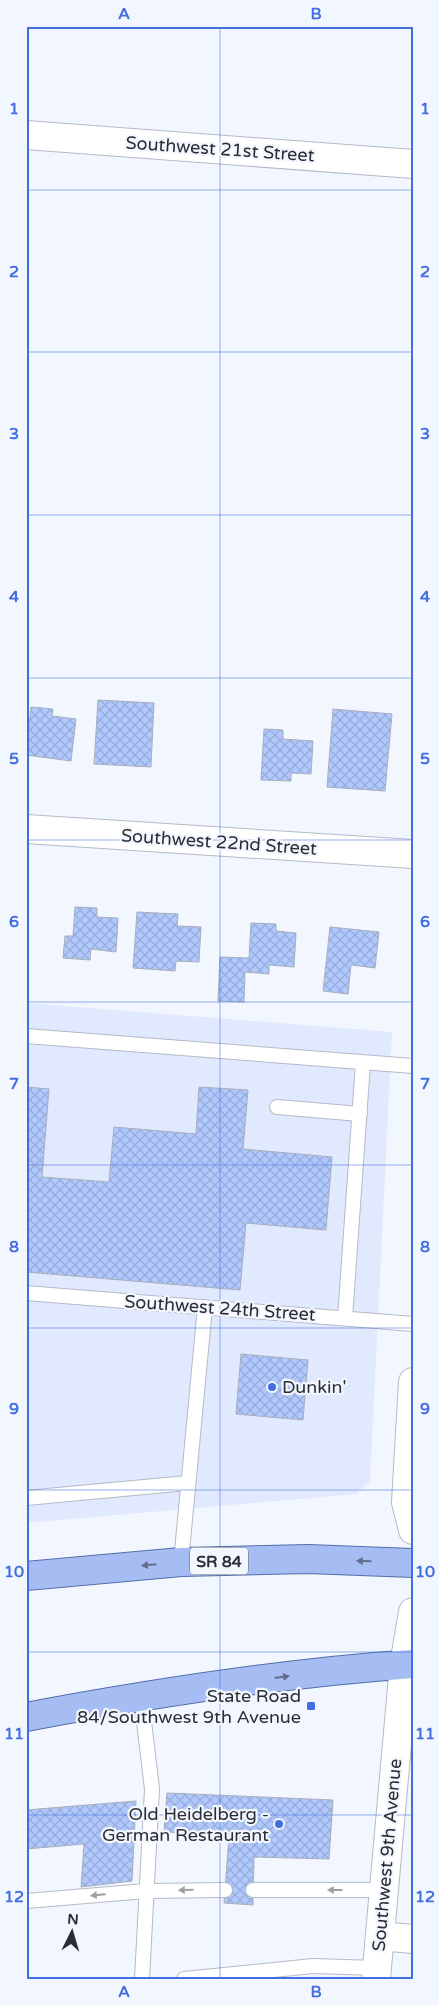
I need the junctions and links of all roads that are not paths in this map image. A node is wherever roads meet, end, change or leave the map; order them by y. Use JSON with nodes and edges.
{"nodes":[{"id":1,"x":26,"y":135,"type":"edge"},
{"id":2,"x":413,"y":164,"type":"edge"},
{"id":3,"x":26,"y":829,"type":"edge"},
{"id":4,"x":413,"y":854,"type":"edge"},
{"id":5,"x":26,"y":1036,"type":"edge"},
{"id":6,"x":363,"y":1062,"type":"junction"},
{"id":7,"x":413,"y":1066,"type":"edge"},
{"id":8,"x":277,"y":1107,"type":"dead end"},
{"id":9,"x":360,"y":1114,"type":"junction"},
{"id":10,"x":26,"y":1293,"type":"edge"},
{"id":11,"x":205,"y":1307,"type":"junction"},
{"id":12,"x":345,"y":1318,"type":"junction"},
{"id":13,"x":413,"y":1324,"type":"edge"},
{"id":14,"x":413,"y":1382,"type":"edge"},
{"id":15,"x":187,"y":1483,"type":"junction"},
{"id":16,"x":26,"y":1498,"type":"edge"},
{"id":17,"x":413,"y":1530,"type":"edge"},
{"id":18,"x":181,"y":1562,"type":"junction"},
{"id":19,"x":413,"y":1563,"type":"edge"},
{"id":20,"x":26,"y":1576,"type":"edge"},
{"id":21,"x":413,"y":1612,"type":"edge"},
{"id":22,"x":410,"y":1661,"type":"edge"},
{"id":23,"x":140,"y":1696,"type":"junction"},
{"id":24,"x":26,"y":1718,"type":"edge"},
{"id":25,"x":225,"y":1890,"type":"dead end"},
{"id":26,"x":253,"y":1890,"type":"dead end"},
{"id":27,"x":384,"y":1890,"type":"junction"},
{"id":28,"x":146,"y":1891,"type":"junction"},
{"id":29,"x":26,"y":1901,"type":"edge"},
{"id":30,"x":380,"y":1936,"type":"junction"},
{"id":31,"x":413,"y":1939,"type":"edge"},
{"id":32,"x":377,"y":1973,"type":"edge"},
{"id":33,"x":142,"y":1979,"type":"edge"},
{"id":34,"x":184,"y":1979,"type":"edge"}],
"edges":[{"from":1,"to":2,"type":"street","name":"Southwest 21st Street"},
{"from":3,"to":4,"type":"street","name":"Southwest 22nd Street"},
{"from":5,"to":6,"type":"lane"},
{"from":6,"to":7,"type":"lane"},
{"from":6,"to":9,"type":"lane"},
{"from":8,"to":9,"type":"lane"},
{"from":9,"to":12,"type":"lane"},
{"from":10,"to":11,"type":"lane","name":"Southwest 24th Street"},
{"from":11,"to":12,"type":"lane","name":"Southwest 24th Street"},
{"from":11,"to":15,"type":"lane"},
{"from":12,"to":13,"type":"lane","name":"Southwest 24th Street"},
{"from":14,"to":17,"type":"street"},
{"from":15,"to":16,"type":"lane"},
{"from":15,"to":18,"type":"lane"},
{"from":19,"to":18,"type":"main road","number":"SR 84","one_way":true},
{"from":18,"to":20,"type":"main road","number":"SR 84","one_way":true},
{"from":21,"to":22,"type":"street","name":"Southwest 9th Avenue"},
{"from":23,"to":22,"type":"main road","one_way":true},
{"from":22,"to":27,"type":"street","name":"Southwest 9th Avenue"},
{"from":23,"to":24,"type":"main road"},
{"from":23,"to":28,"type":"lane"},
{"from":25,"to":28,"type":"lane","one_way":true},
{"from":27,"to":26,"type":"lane","one_way":true},
{"from":27,"to":30,"type":"street","name":"Southwest 9th Avenue"},
{"from":28,"to":29,"type":"lane","one_way":true},
{"from":28,"to":33,"type":"lane"},
{"from":30,"to":31,"type":"street"},
{"from":30,"to":32,"type":"street","name":"Southwest 9th Avenue"},
{"from":32,"to":34,"type":"lane"}]}
